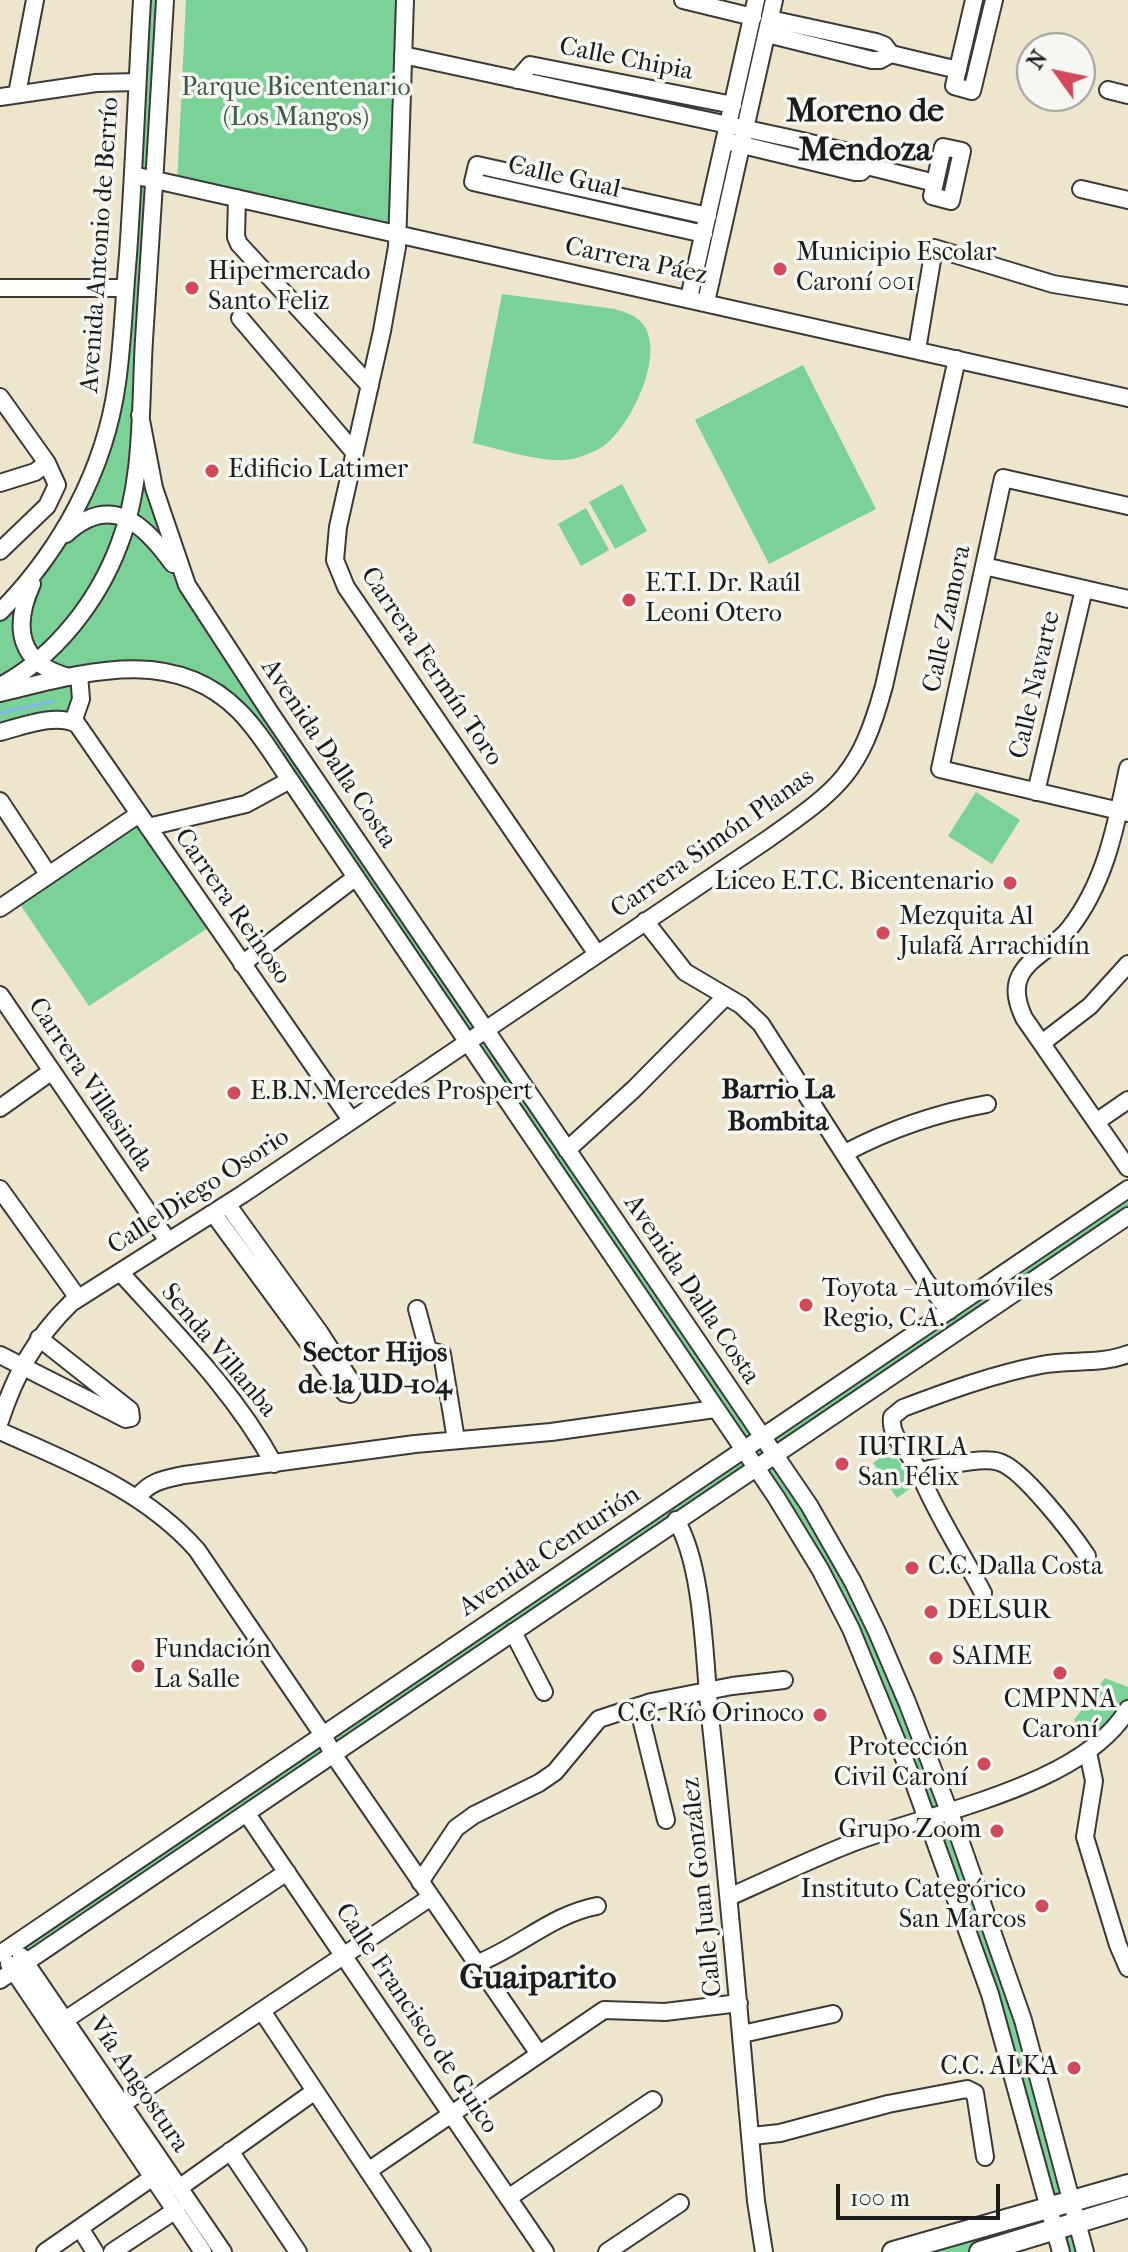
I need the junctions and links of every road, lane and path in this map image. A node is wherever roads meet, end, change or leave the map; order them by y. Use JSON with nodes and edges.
{"nodes":[{"id":1,"x":35,"y":0,"type":"edge"},
{"id":2,"x":142,"y":0,"type":"edge"},
{"id":3,"x":165,"y":0,"type":"edge"},
{"id":4,"x":405,"y":0,"type":"edge"},
{"id":5,"x":683,"y":0,"type":"edge"},
{"id":6,"x":774,"y":0,"type":"edge"},
{"id":7,"x":974,"y":0,"type":"edge"},
{"id":8,"x":994,"y":0,"type":"edge"},
{"id":9,"x":754,"y":8,"type":"edge"},
{"id":10,"x":768,"y":26,"type":"junction"},
{"id":11,"x":403,"y":55,"type":"junction"},
{"id":12,"x":958,"y":70,"type":"junction"},
{"id":13,"x":517,"y":80,"type":"junction"},
{"id":14,"x":137,"y":82,"type":"junction"},
{"id":15,"x":1108,"y":90,"type":"dead end"},
{"id":16,"x":1128,"y":95,"type":"edge"},
{"id":17,"x":8,"y":96,"type":"edge"},
{"id":18,"x":733,"y":105,"type":"junction"},
{"id":19,"x":729,"y":124,"type":"junction"},
{"id":20,"x":746,"y":128,"type":"junction"},
{"id":21,"x":725,"y":141,"type":"junction"},
{"id":22,"x":742,"y":145,"type":"junction"},
{"id":23,"x":867,"y":166,"type":"junction"},
{"id":24,"x":133,"y":175,"type":"junction"},
{"id":25,"x":155,"y":180,"type":"junction"},
{"id":26,"x":935,"y":183,"type":"dead end"},
{"id":27,"x":1081,"y":189,"type":"dead end"},
{"id":28,"x":237,"y":198,"type":"junction"},
{"id":29,"x":1128,"y":200,"type":"edge"},
{"id":30,"x":708,"y":216,"type":"junction"},
{"id":31,"x":398,"y":234,"type":"junction"},
{"id":32,"x":704,"y":234,"type":"junction"},
{"id":33,"x":0,"y":288,"type":"edge"},
{"id":34,"x":125,"y":288,"type":"junction"},
{"id":35,"x":1128,"y":296,"type":"edge"},
{"id":36,"x":689,"y":298,"type":"junction"},
{"id":37,"x":706,"y":302,"type":"junction"},
{"id":38,"x":240,"y":318,"type":"dead end"},
{"id":39,"x":917,"y":350,"type":"junction"},
{"id":40,"x":957,"y":359,"type":"junction"},
{"id":41,"x":370,"y":386,"type":"junction"},
{"id":42,"x":0,"y":397,"type":"edge"},
{"id":43,"x":1128,"y":398,"type":"edge"},
{"id":44,"x":140,"y":415,"type":"junction"},
{"id":45,"x":354,"y":452,"type":"junction"},
{"id":46,"x":47,"y":463,"type":"junction"},
{"id":47,"x":0,"y":483,"type":"edge"},
{"id":48,"x":53,"y":496,"type":"junction"},
{"id":49,"x":1128,"y":506,"type":"edge"},
{"id":50,"x":77,"y":507,"type":"junction"},
{"id":51,"x":127,"y":518,"type":"junction"},
{"id":52,"x":57,"y":543,"type":"junction"},
{"id":53,"x":0,"y":551,"type":"edge"},
{"id":54,"x":984,"y":566,"type":"junction"},
{"id":55,"x":37,"y":571,"type":"junction"},
{"id":56,"x":187,"y":585,"type":"junction"},
{"id":57,"x":1084,"y":589,"type":"junction"},
{"id":58,"x":1128,"y":599,"type":"edge"},
{"id":59,"x":0,"y":612,"type":"edge"},
{"id":60,"x":36,"y":661,"type":"junction"},
{"id":61,"x":74,"y":676,"type":"junction"},
{"id":62,"x":0,"y":686,"type":"edge"},
{"id":63,"x":0,"y":693,"type":"edge"},
{"id":64,"x":73,"y":722,"type":"junction"},
{"id":65,"x":0,"y":732,"type":"edge"},
{"id":66,"x":1128,"y":768,"type":"edge"},
{"id":67,"x":290,"y":780,"type":"junction"},
{"id":68,"x":1036,"y":792,"type":"junction"},
{"id":69,"x":0,"y":801,"type":"edge"},
{"id":70,"x":1123,"y":812,"type":"edge"},
{"id":71,"x":143,"y":820,"type":"junction"},
{"id":72,"x":48,"y":874,"type":"junction"},
{"id":73,"x":356,"y":877,"type":"junction"},
{"id":74,"x":0,"y":908,"type":"edge"},
{"id":75,"x":645,"y":921,"type":"junction"},
{"id":76,"x":597,"y":954,"type":"junction"},
{"id":77,"x":242,"y":964,"type":"junction"},
{"id":78,"x":1128,"y":964,"type":"edge"},
{"id":79,"x":0,"y":995,"type":"edge"},
{"id":80,"x":726,"y":996,"type":"junction"},
{"id":81,"x":485,"y":1029,"type":"junction"},
{"id":82,"x":467,"y":1041,"type":"junction"},
{"id":83,"x":1042,"y":1043,"type":"junction"},
{"id":84,"x":52,"y":1071,"type":"junction"},
{"id":85,"x":1128,"y":1100,"type":"edge"},
{"id":86,"x":987,"y":1104,"type":"dead end"},
{"id":87,"x":0,"y":1108,"type":"edge"},
{"id":88,"x":351,"y":1120,"type":"junction"},
{"id":89,"x":1096,"y":1122,"type":"junction"},
{"id":90,"x":567,"y":1150,"type":"junction"},
{"id":91,"x":845,"y":1153,"type":"junction"},
{"id":92,"x":1128,"y":1168,"type":"edge"},
{"id":93,"x":0,"y":1189,"type":"edge"},
{"id":94,"x":1128,"y":1189,"type":"edge"},
{"id":95,"x":227,"y":1204,"type":"junction"},
{"id":96,"x":213,"y":1213,"type":"junction"},
{"id":97,"x":0,"y":1214,"type":"edge"},
{"id":98,"x":19,"y":1215,"type":"junction"},
{"id":99,"x":1128,"y":1216,"type":"edge"},
{"id":100,"x":168,"y":1241,"type":"junction"},
{"id":101,"x":120,"y":1272,"type":"junction"},
{"id":102,"x":78,"y":1298,"type":"junction"},
{"id":103,"x":417,"y":1309,"type":"dead end"},
{"id":104,"x":949,"y":1311,"type":"junction"},
{"id":105,"x":39,"y":1338,"type":"junction"},
{"id":106,"x":0,"y":1345,"type":"edge"},
{"id":107,"x":1128,"y":1354,"type":"edge"},
{"id":108,"x":0,"y":1355,"type":"edge"},
{"id":109,"x":22,"y":1366,"type":"junction"},
{"id":110,"x":715,"y":1409,"type":"junction"},
{"id":111,"x":0,"y":1421,"type":"edge"},
{"id":112,"x":0,"y":1431,"type":"edge"},
{"id":113,"x":762,"y":1438,"type":"junction"},
{"id":114,"x":456,"y":1440,"type":"junction"},
{"id":115,"x":743,"y":1450,"type":"junction"},
{"id":116,"x":774,"y":1455,"type":"junction"},
{"id":117,"x":274,"y":1464,"type":"junction"},
{"id":118,"x":755,"y":1467,"type":"junction"},
{"id":119,"x":919,"y":1471,"type":"junction"},
{"id":120,"x":138,"y":1497,"type":"junction"},
{"id":121,"x":676,"y":1520,"type":"junction"},
{"id":122,"x":1087,"y":1556,"type":"dead end"},
{"id":123,"x":983,"y":1593,"type":"dead end"},
{"id":124,"x":513,"y":1632,"type":"junction"},
{"id":125,"x":784,"y":1680,"type":"dead end"},
{"id":126,"x":708,"y":1691,"type":"junction"},
{"id":127,"x":544,"y":1692,"type":"dead end"},
{"id":128,"x":638,"y":1706,"type":"junction"},
{"id":129,"x":1128,"y":1709,"type":"edge"},
{"id":130,"x":323,"y":1735,"type":"junction"},
{"id":131,"x":1088,"y":1752,"type":"junction"},
{"id":132,"x":333,"y":1754,"type":"junction"},
{"id":133,"x":949,"y":1810,"type":"junction"},
{"id":134,"x":247,"y":1814,"type":"junction"},
{"id":135,"x":927,"y":1818,"type":"junction"},
{"id":136,"x":666,"y":1820,"type":"dead end"},
{"id":137,"x":287,"y":1872,"type":"junction"},
{"id":138,"x":420,"y":1882,"type":"junction"},
{"id":139,"x":431,"y":1897,"type":"junction"},
{"id":140,"x":729,"y":1897,"type":"junction"},
{"id":141,"x":597,"y":1906,"type":"dead end"},
{"id":142,"x":5,"y":1951,"type":"edge"},
{"id":143,"x":344,"y":1955,"type":"junction"},
{"id":144,"x":476,"y":1964,"type":"junction"},
{"id":145,"x":1128,"y":1968,"type":"edge"},
{"id":146,"x":17,"y":1977,"type":"edge"},
{"id":147,"x":739,"y":2003,"type":"junction"},
{"id":148,"x":262,"y":2011,"type":"junction"},
{"id":149,"x":833,"y":2014,"type":"dead end"},
{"id":150,"x":65,"y":2020,"type":"junction"},
{"id":151,"x":742,"y":2034,"type":"junction"},
{"id":152,"x":539,"y":2054,"type":"junction"},
{"id":153,"x":315,"y":2091,"type":"junction"},
{"id":154,"x":653,"y":2100,"type":"dead end"},
{"id":155,"x":116,"y":2108,"type":"junction"},
{"id":156,"x":451,"y":2114,"type":"junction"},
{"id":157,"x":752,"y":2136,"type":"junction"},
{"id":158,"x":230,"y":2151,"type":"junction"},
{"id":159,"x":985,"y":2157,"type":"dead end"},
{"id":160,"x":368,"y":2171,"type":"junction"},
{"id":161,"x":153,"y":2177,"type":"junction"},
{"id":162,"x":1128,"y":2185,"type":"edge"},
{"id":163,"x":179,"y":2188,"type":"junction"},
{"id":164,"x":508,"y":2198,"type":"junction"},
{"id":165,"x":1072,"y":2201,"type":"junction"},
{"id":166,"x":680,"y":2203,"type":"dead end"},
{"id":167,"x":1128,"y":2207,"type":"edge"},
{"id":168,"x":1049,"y":2208,"type":"junction"},
{"id":169,"x":176,"y":2210,"type":"junction"},
{"id":170,"x":1128,"y":2214,"type":"edge"},
{"id":171,"x":1078,"y":2224,"type":"junction"},
{"id":172,"x":80,"y":2228,"type":"junction"},
{"id":173,"x":1056,"y":2230,"type":"junction"},
{"id":174,"x":537,"y":2249,"type":"edge"},
{"id":175,"x":45,"y":2252,"type":"edge"},
{"id":176,"x":95,"y":2252,"type":"edge"},
{"id":177,"x":112,"y":2252,"type":"edge"},
{"id":178,"x":203,"y":2252,"type":"edge"},
{"id":179,"x":223,"y":2252,"type":"edge"},
{"id":180,"x":298,"y":2252,"type":"edge"},
{"id":181,"x":422,"y":2252,"type":"edge"},
{"id":182,"x":607,"y":2252,"type":"edge"},
{"id":183,"x":764,"y":2252,"type":"edge"},
{"id":184,"x":893,"y":2252,"type":"edge"},
{"id":185,"x":980,"y":2252,"type":"edge"},
{"id":186,"x":1061,"y":2252,"type":"edge"},
{"id":187,"x":1085,"y":2252,"type":"edge"}],
"edges":[{"from":1,"to":17,"type":"street"},
{"from":2,"to":14,"type":"street","name":"Avenida Antonio de Berrío"},
{"from":3,"to":25,"type":"street","name":"Avenida Antonio de Berrío"},
{"from":4,"to":11,"type":"street","name":"Carrera Fermín Toro"},
{"from":5,"to":9,"type":"street"},
{"from":6,"to":10,"type":"street"},
{"from":7,"to":12,"type":"street"},
{"from":8,"to":12,"type":"street"},
{"from":9,"to":18,"type":"street"},
{"from":10,"to":12,"type":"street"},
{"from":10,"to":20,"type":"street"},
{"from":11,"to":13,"type":"street","name":"Calle Chipia"},
{"from":11,"to":31,"type":"street","name":"Carrera Fermín Toro"},
{"from":13,"to":18,"type":"street","name":"Calle Chipia"},
{"from":13,"to":19,"type":"street","name":"Calle Chipia"},
{"from":14,"to":17,"type":"street"},
{"from":14,"to":24,"type":"street","name":"Avenida Antonio de Berrío"},
{"from":15,"to":16,"type":"street"},
{"from":18,"to":19,"type":"street"},
{"from":19,"to":20,"type":"street","name":"Calle Chipia"},
{"from":19,"to":21,"type":"street"},
{"from":20,"to":22,"type":"street"},
{"from":20,"to":23,"type":"street","name":"Calle Chipia"},
{"from":21,"to":22,"type":"street"},
{"from":21,"to":30,"type":"street"},
{"from":22,"to":23,"type":"street"},
{"from":22,"to":37,"type":"street"},
{"from":23,"to":26,"type":"street"},
{"from":24,"to":25,"type":"street","name":"Carrera Páez"},
{"from":24,"to":34,"type":"street","name":"Avenida Antonio de Berrío"},
{"from":25,"to":28,"type":"street","name":"Carrera Páez"},
{"from":25,"to":44,"type":"street","name":"Avenida Antonio de Berrío"},
{"from":27,"to":29,"type":"street"},
{"from":28,"to":31,"type":"street","name":"Carrera Páez"},
{"from":28,"to":41,"type":"street"},
{"from":30,"to":32,"type":"street"},
{"from":30,"to":32,"type":"street","name":"Calle Gual"},
{"from":31,"to":36,"type":"street","name":"Carrera Páez"},
{"from":31,"to":41,"type":"street","name":"Carrera Fermín Toro"},
{"from":32,"to":36,"type":"street"},
{"from":33,"to":34,"type":"street"},
{"from":34,"to":50,"type":"street","name":"Avenida Antonio de Berrío"},
{"from":35,"to":39,"type":"street"},
{"from":36,"to":37,"type":"street","name":"Carrera Páez"},
{"from":37,"to":39,"type":"street","name":"Carrera Páez"},
{"from":38,"to":45,"type":"street"},
{"from":39,"to":40,"type":"street","name":"Carrera Páez"},
{"from":40,"to":43,"type":"street","name":"Carrera Páez"},
{"from":40,"to":75,"type":"street","name":"Carrera Simón Planas"},
{"from":41,"to":45,"type":"street","name":"Carrera Fermín Toro"},
{"from":42,"to":46,"type":"street"},
{"from":44,"to":51,"type":"street"},
{"from":44,"to":56,"type":"street","name":"Avenida Dalla Costa"},
{"from":45,"to":76,"type":"street","name":"Carrera Fermín Toro"},
{"from":46,"to":47,"type":"street"},
{"from":46,"to":48,"type":"street"},
{"from":48,"to":50,"type":"street"},
{"from":48,"to":53,"type":"street"},
{"from":49,"to":54,"type":"street","name":"Calle Zamora"},
{"from":50,"to":52,"type":"street","name":"Avenida Antonio de Berrío"},
{"from":51,"to":52,"type":"street"},
{"from":51,"to":56,"type":"street"},
{"from":51,"to":60,"type":"street"},
{"from":52,"to":55,"type":"street","name":"Avenida Antonio de Berrío"},
{"from":54,"to":57,"type":"street"},
{"from":54,"to":68,"type":"street","name":"Calle Zamora"},
{"from":55,"to":59,"type":"street"},
{"from":55,"to":60,"type":"street"},
{"from":56,"to":81,"type":"street","name":"Avenida Dalla Costa"},
{"from":57,"to":58,"type":"street"},
{"from":57,"to":68,"type":"street","name":"Calle Navarte"},
{"from":60,"to":61,"type":"street"},
{"from":60,"to":62,"type":"street"},
{"from":61,"to":63,"type":"street","name":"Avenida Dalla Costa"},
{"from":61,"to":64,"type":"street"},
{"from":61,"to":67,"type":"street","name":"Avenida Dalla Costa"},
{"from":64,"to":65,"type":"street"},
{"from":64,"to":71,"type":"street","name":"Carrera Reinoso"},
{"from":66,"to":70,"type":"street"},
{"from":67,"to":71,"type":"street"},
{"from":67,"to":73,"type":"street","name":"Avenida Dalla Costa"},
{"from":68,"to":70,"type":"street"},
{"from":69,"to":72,"type":"street"},
{"from":70,"to":83,"type":"street"},
{"from":71,"to":72,"type":"street"},
{"from":71,"to":77,"type":"street","name":"Carrera Reinoso"},
{"from":72,"to":74,"type":"street"},
{"from":73,"to":77,"type":"street"},
{"from":73,"to":82,"type":"street","name":"Avenida Dalla Costa"},
{"from":75,"to":76,"type":"street","name":"Carrera Simón Planas"},
{"from":75,"to":80,"type":"street"},
{"from":76,"to":81,"type":"street","name":"Carrera Simón Planas"},
{"from":77,"to":88,"type":"street","name":"Carrera Reinoso"},
{"from":78,"to":83,"type":"street"},
{"from":79,"to":84,"type":"street","name":"Carrera Villasinda"},
{"from":80,"to":90,"type":"street"},
{"from":80,"to":91,"type":"street"},
{"from":81,"to":82,"type":"street","name":"Carrera Simón Planas"},
{"from":81,"to":90,"type":"street","name":"Avenida Dalla Costa"},
{"from":82,"to":88,"type":"street","name":"Calle Diego Osorio"},
{"from":82,"to":110,"type":"street","name":"Avenida Dalla Costa"},
{"from":83,"to":89,"type":"street"},
{"from":84,"to":87,"type":"street"},
{"from":84,"to":100,"type":"street","name":"Carrera Villasinda"},
{"from":85,"to":89,"type":"street"},
{"from":86,"to":91,"type":"street"},
{"from":88,"to":95,"type":"street","name":"Calle Diego Osorio"},
{"from":89,"to":92,"type":"street"},
{"from":90,"to":113,"type":"street","name":"Avenida Dalla Costa"},
{"from":91,"to":104,"type":"street"},
{"from":93,"to":98,"type":"street"},
{"from":94,"to":104,"type":"street","name":"Avenida Centurión"},
{"from":95,"to":96,"type":"street","name":"Calle Diego Osorio"},
{"from":95,"to":96,"type":"street"},
{"from":96,"to":100,"type":"street","name":"Calle Diego Osorio"},
{"from":97,"to":98,"type":"street"},
{"from":98,"to":102,"type":"street"},
{"from":99,"to":116,"type":"street","name":"Avenida Centurión"},
{"from":100,"to":101,"type":"street","name":"Calle Diego Osorio"},
{"from":101,"to":102,"type":"street","name":"Calle Diego Osorio"},
{"from":101,"to":117,"type":"street","name":"Senda Villanba"},
{"from":102,"to":105,"type":"street","name":"Calle Diego Osorio"},
{"from":103,"to":114,"type":"street"},
{"from":104,"to":113,"type":"street","name":"Avenida Centurión"},
{"from":105,"to":109,"type":"street","name":"Calle Diego Osorio"},
{"from":105,"to":109,"type":"street"},
{"from":106,"to":109,"type":"street"},
{"from":107,"to":119,"type":"street"},
{"from":108,"to":109,"type":"street"},
{"from":109,"to":111,"type":"street","name":"Calle Diego Osorio"},
{"from":110,"to":114,"type":"street"},
{"from":110,"to":115,"type":"street","name":"Avenida Dalla Costa"},
{"from":112,"to":120,"type":"street"},
{"from":113,"to":115,"type":"street","name":"Avenida Centurión"},
{"from":113,"to":116,"type":"street","name":"Avenida Dalla Costa"},
{"from":114,"to":117,"type":"street"},
{"from":115,"to":118,"type":"street","name":"Avenida Dalla Costa"},
{"from":115,"to":130,"type":"street","name":"Avenida Centurión"},
{"from":116,"to":118,"type":"street","name":"Avenida Centurión"},
{"from":116,"to":133,"type":"street","name":"Avenida Dalla Costa"},
{"from":117,"to":120,"type":"street"},
{"from":118,"to":121,"type":"street","name":"Avenida Centurión"},
{"from":118,"to":135,"type":"street","name":"Avenida Dalla Costa"},
{"from":119,"to":122,"type":"street"},
{"from":119,"to":123,"type":"street"},
{"from":120,"to":130,"type":"street"},
{"from":121,"to":124,"type":"street","name":"Avenida Centurión"},
{"from":121,"to":126,"type":"street","name":"Calle Juan González"},
{"from":124,"to":127,"type":"street"},
{"from":124,"to":132,"type":"street","name":"Avenida Centurión"},
{"from":125,"to":126,"type":"street"},
{"from":126,"to":128,"type":"street"},
{"from":126,"to":140,"type":"street","name":"Calle Juan González"},
{"from":128,"to":136,"type":"street"},
{"from":128,"to":138,"type":"street"},
{"from":129,"to":131,"type":"street"},
{"from":130,"to":132,"type":"street"},
{"from":130,"to":142,"type":"street","name":"Avenida Centurión"},
{"from":131,"to":133,"type":"street"},
{"from":131,"to":145,"type":"street"},
{"from":132,"to":134,"type":"street","name":"Avenida Centurión"},
{"from":132,"to":138,"type":"street"},
{"from":133,"to":135,"type":"street"},
{"from":133,"to":165,"type":"street","name":"Avenida Dalla Costa"},
{"from":134,"to":137,"type":"street","name":"Calle Francisco de Guico"},
{"from":134,"to":146,"type":"street","name":"Avenida Centurión"},
{"from":135,"to":140,"type":"street"},
{"from":135,"to":168,"type":"street","name":"Avenida Dalla Costa"},
{"from":137,"to":143,"type":"street","name":"Calle Francisco de Guico"},
{"from":137,"to":150,"type":"street"},
{"from":138,"to":139,"type":"street"},
{"from":139,"to":143,"type":"street"},
{"from":139,"to":144,"type":"street"},
{"from":140,"to":147,"type":"street","name":"Calle Juan González"},
{"from":141,"to":144,"type":"street"},
{"from":142,"to":146,"type":"street","name":"Vía Angostura"},
{"from":143,"to":148,"type":"street"},
{"from":143,"to":156,"type":"street","name":"Calle Francisco de Guico"},
{"from":144,"to":152,"type":"street"},
{"from":146,"to":150,"type":"street","name":"Vía Angostura"},
{"from":146,"to":155,"type":"street","name":"Vía Angostura"},
{"from":147,"to":151,"type":"street","name":"Calle Juan González"},
{"from":147,"to":152,"type":"street"},
{"from":148,"to":153,"type":"street"},
{"from":148,"to":155,"type":"street"},
{"from":149,"to":151,"type":"street"},
{"from":150,"to":155,"type":"street","name":"Vía Angostura"},
{"from":151,"to":157,"type":"street","name":"Calle Juan González"},
{"from":152,"to":156,"type":"street"},
{"from":153,"to":158,"type":"street"},
{"from":153,"to":160,"type":"street"},
{"from":154,"to":164,"type":"street"},
{"from":155,"to":161,"type":"street","name":"Vía Angostura"},
{"from":155,"to":163,"type":"street","name":"Vía Angostura"},
{"from":156,"to":160,"type":"street"},
{"from":156,"to":164,"type":"street","name":"Calle Francisco de Guico"},
{"from":157,"to":159,"type":"street"},
{"from":157,"to":183,"type":"street","name":"Calle Juan González"},
{"from":158,"to":163,"type":"street"},
{"from":158,"to":180,"type":"street"},
{"from":160,"to":181,"type":"street"},
{"from":161,"to":169,"type":"street","name":"Vía Angostura"},
{"from":161,"to":172,"type":"street"},
{"from":162,"to":165,"type":"main road"},
{"from":163,"to":179,"type":"street","name":"Vía Angostura"},
{"from":164,"to":174,"type":"street","name":"Calle Francisco de Guico"},
{"from":165,"to":168,"type":"main road"},
{"from":165,"to":171,"type":"street","name":"Avenida Dalla Costa"},
{"from":166,"to":182,"type":"street"},
{"from":167,"to":171,"type":"main road"},
{"from":168,"to":173,"type":"street","name":"Avenida Dalla Costa"},
{"from":168,"to":184,"type":"main road"},
{"from":169,"to":177,"type":"street"},
{"from":169,"to":178,"type":"street","name":"Vía Angostura"},
{"from":170,"to":171,"type":"street"},
{"from":171,"to":173,"type":"main road"},
{"from":171,"to":187,"type":"street","name":"Avenida Dalla Costa"},
{"from":172,"to":175,"type":"street"},
{"from":172,"to":176,"type":"street"},
{"from":173,"to":185,"type":"main road"},
{"from":173,"to":186,"type":"street","name":"Avenida Dalla Costa"}]}
